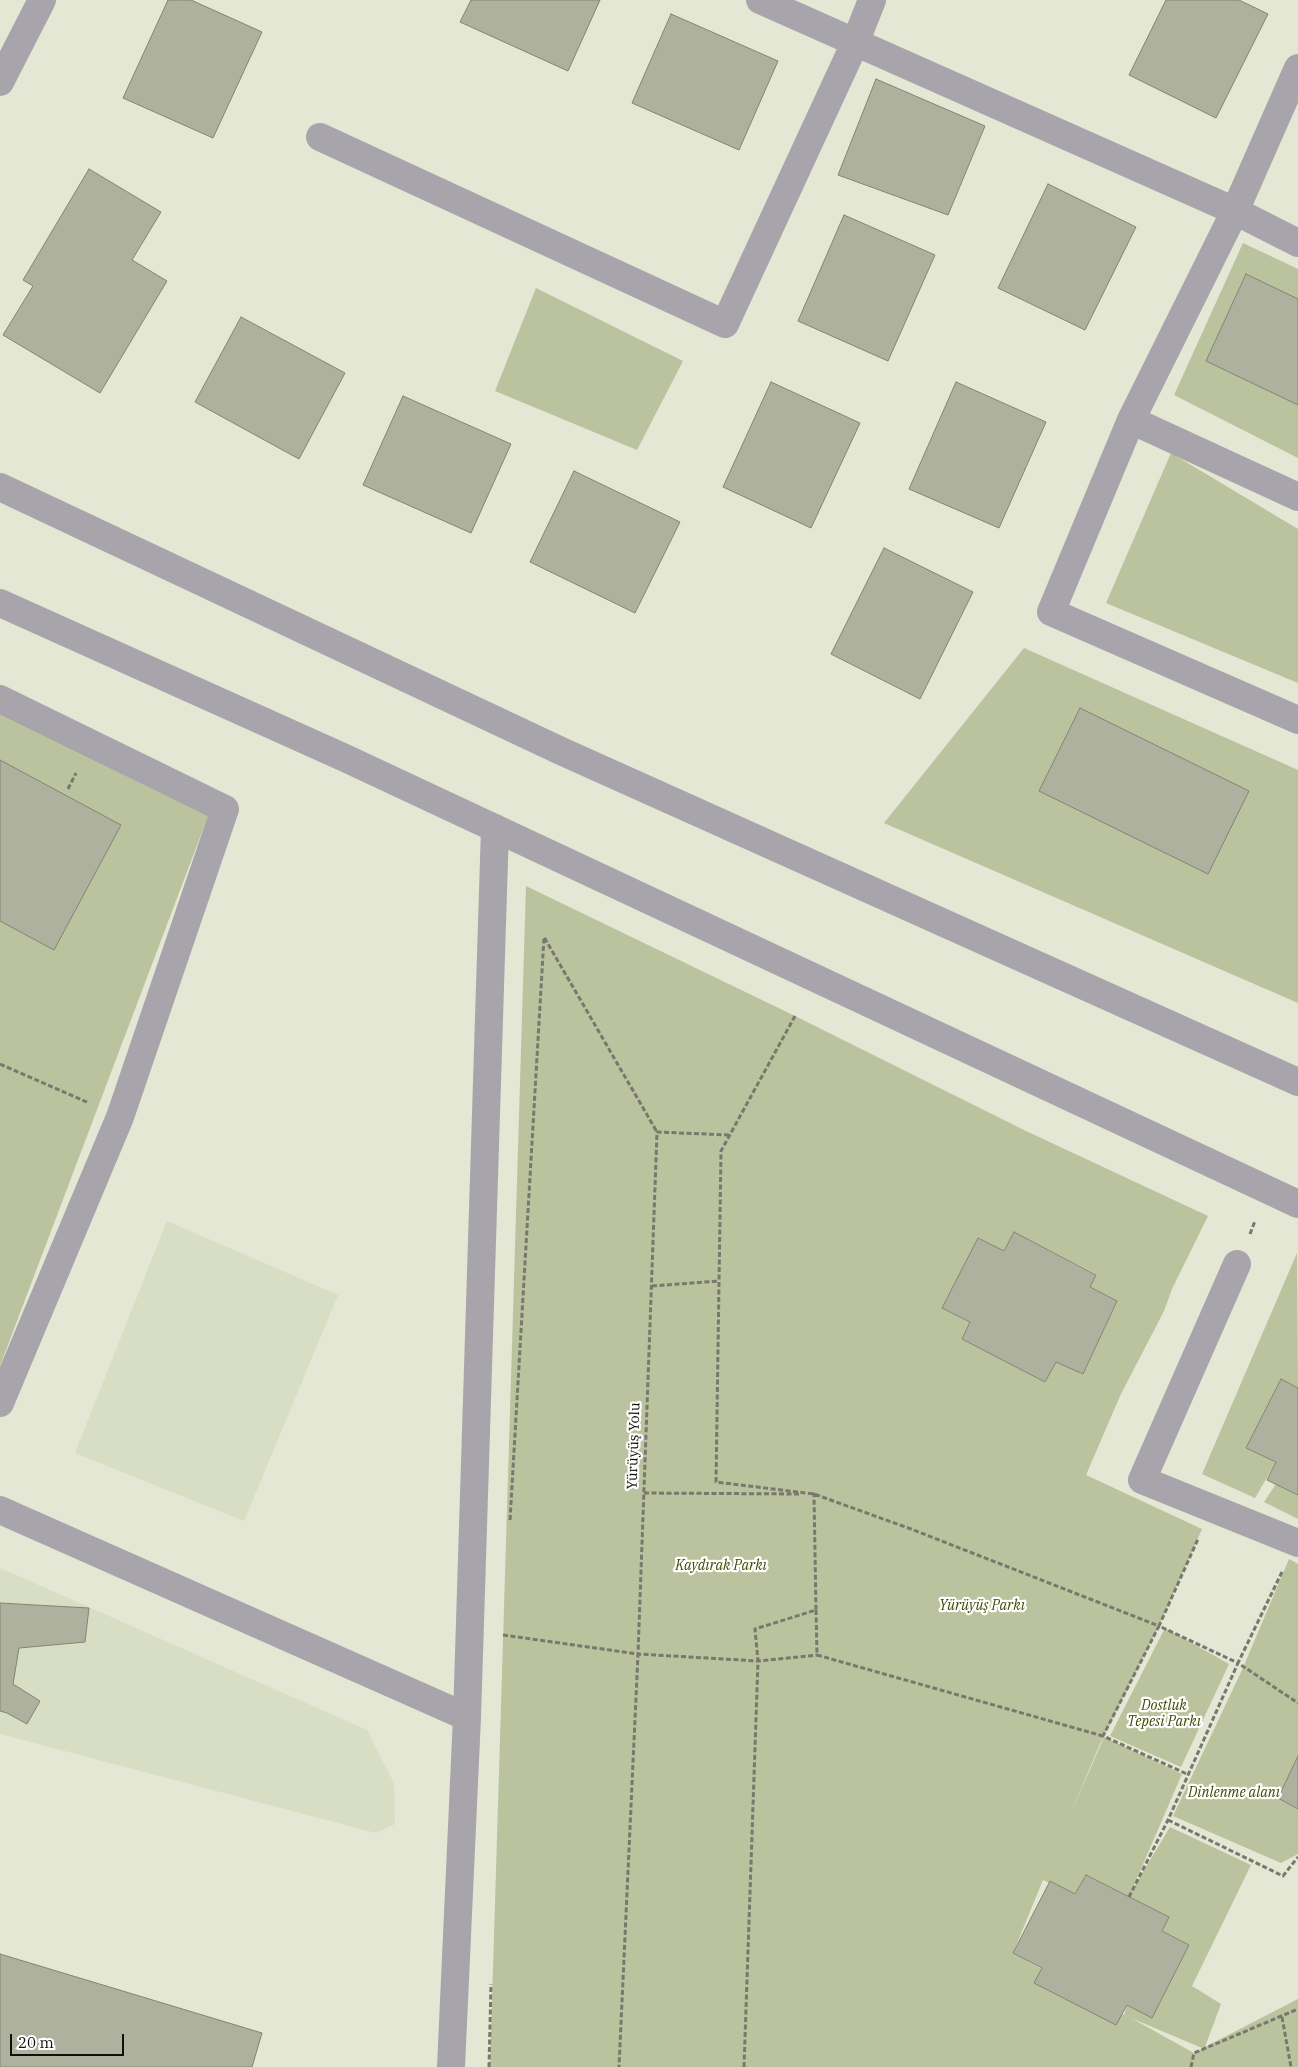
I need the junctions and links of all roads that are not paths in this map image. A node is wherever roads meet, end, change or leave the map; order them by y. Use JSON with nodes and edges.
{"nodes":[{"id":1,"x":42,"y":0,"type":"edge"},
{"id":2,"x":760,"y":0,"type":"edge"},
{"id":3,"x":872,"y":0,"type":"edge"},
{"id":4,"x":855,"y":43,"type":"junction"},
{"id":5,"x":1298,"y":68,"type":"edge"},
{"id":6,"x":0,"y":82,"type":"edge"},
{"id":7,"x":320,"y":137,"type":"dead end"},
{"id":8,"x":1235,"y":211,"type":"junction"},
{"id":9,"x":1298,"y":243,"type":"edge"},
{"id":10,"x":1131,"y":420,"type":"junction"},
{"id":11,"x":0,"y":487,"type":"edge"},
{"id":12,"x":1298,"y":497,"type":"edge"},
{"id":13,"x":0,"y":603,"type":"edge"},
{"id":14,"x":0,"y":699,"type":"edge"},
{"id":15,"x":1298,"y":720,"type":"edge"},
{"id":16,"x":495,"y":828,"type":"junction"},
{"id":17,"x":1298,"y":1082,"type":"edge"},
{"id":18,"x":1298,"y":1204,"type":"edge"},
{"id":19,"x":1237,"y":1264,"type":"dead end"},
{"id":20,"x":0,"y":1403,"type":"edge"},
{"id":21,"x":0,"y":1510,"type":"edge"},
{"id":22,"x":1297,"y":1542,"type":"edge"},
{"id":23,"x":467,"y":1717,"type":"junction"},
{"id":24,"x":451,"y":2067,"type":"edge"}],
"edges":[{"from":1,"to":6,"type":"street"},
{"from":2,"to":4,"type":"street"},
{"from":3,"to":4,"type":"street"},
{"from":4,"to":7,"type":"street"},
{"from":4,"to":8,"type":"street"},
{"from":5,"to":8,"type":"street"},
{"from":8,"to":9,"type":"street"},
{"from":8,"to":10,"type":"street"},
{"from":10,"to":12,"type":"street"},
{"from":10,"to":15,"type":"street"},
{"from":11,"to":17,"type":"street"},
{"from":13,"to":16,"type":"street"},
{"from":14,"to":20,"type":"street"},
{"from":16,"to":18,"type":"street"},
{"from":16,"to":23,"type":"street"},
{"from":19,"to":22,"type":"street"},
{"from":21,"to":23,"type":"street"},
{"from":23,"to":24,"type":"street"}]}
